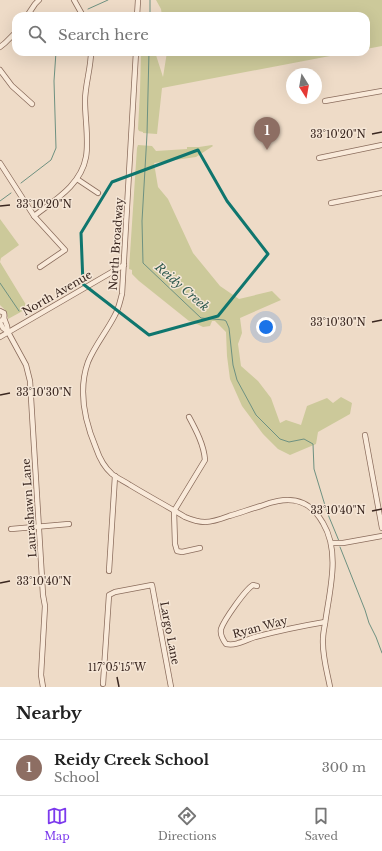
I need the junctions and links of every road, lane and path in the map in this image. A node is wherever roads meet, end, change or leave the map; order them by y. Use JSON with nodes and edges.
{"nodes":[{"id":1,"x":39,"y":0,"type":"edge"},
{"id":2,"x":74,"y":0,"type":"edge"},
{"id":3,"x":138,"y":0,"type":"edge"},
{"id":4,"x":29,"y":12,"type":"edge"},
{"id":5,"x":81,"y":12,"type":"edge"},
{"id":6,"x":137,"y":12,"type":"edge"},
{"id":7,"x":12,"y":36,"type":"edge"},
{"id":8,"x":0,"y":47,"type":"edge"},
{"id":9,"x":91,"y":56,"type":"edge"},
{"id":10,"x":136,"y":56,"type":"edge"},
{"id":11,"x":0,"y":70,"type":"edge"},
{"id":12,"x":382,"y":91,"type":"edge"},
{"id":13,"x":325,"y":101,"type":"dead end"},
{"id":14,"x":32,"y":104,"type":"dead end"},
{"id":15,"x":382,"y":145,"type":"edge"},
{"id":16,"x":319,"y":158,"type":"dead end"},
{"id":17,"x":0,"y":163,"type":"edge"},
{"id":18,"x":77,"y":179,"type":"junction"},
{"id":19,"x":98,"y":193,"type":"dead end"},
{"id":20,"x":382,"y":193,"type":"edge"},
{"id":21,"x":331,"y":203,"type":"dead end"},
{"id":22,"x":34,"y":216,"type":"junction"},
{"id":23,"x":124,"y":265,"type":"junction"},
{"id":24,"x":40,"y":267,"type":"dead end"},
{"id":25,"x":0,"y":310,"type":"edge"},
{"id":26,"x":1,"y":321,"type":"edge"},
{"id":27,"x":8,"y":332,"type":"junction"},
{"id":28,"x":0,"y":337,"type":"edge"},
{"id":29,"x":189,"y":417,"type":"dead end"},
{"id":30,"x":365,"y":436,"type":"dead end"},
{"id":31,"x":115,"y":476,"type":"junction"},
{"id":32,"x":174,"y":511,"type":"junction"},
{"id":33,"x":69,"y":524,"type":"dead end"},
{"id":34,"x":38,"y":526,"type":"junction"},
{"id":35,"x":382,"y":528,"type":"edge"},
{"id":36,"x":11,"y":529,"type":"dead end"},
{"id":37,"x":382,"y":536,"type":"edge"},
{"id":38,"x":331,"y":543,"type":"junction"},
{"id":39,"x":200,"y":548,"type":"dead end"},
{"id":40,"x":109,"y":571,"type":"dead end"},
{"id":41,"x":257,"y":586,"type":"dead end"},
{"id":42,"x":325,"y":622,"type":"junction"},
{"id":43,"x":103,"y":684,"type":"dead end"},
{"id":44,"x":43,"y":687,"type":"edge"},
{"id":45,"x":171,"y":687,"type":"edge"},
{"id":46,"x":330,"y":687,"type":"edge"}],
"edges":[{"from":1,"to":4,"type":"street"},
{"from":2,"to":5,"type":"street"},
{"from":3,"to":6,"type":"street"},
{"from":7,"to":8,"type":"street"},
{"from":9,"to":18,"type":"street"},
{"from":10,"to":23,"type":"street","name":"North Broadway"},
{"from":11,"to":14,"type":"street"},
{"from":12,"to":13,"type":"street"},
{"from":15,"to":16,"type":"street"},
{"from":17,"to":22,"type":"street"},
{"from":18,"to":19,"type":"street"},
{"from":18,"to":22,"type":"street"},
{"from":20,"to":21,"type":"street"},
{"from":22,"to":24,"type":"street"},
{"from":23,"to":27,"type":"street","name":"North Avenue"},
{"from":23,"to":31,"type":"street","name":"North Broadway"},
{"from":25,"to":26,"type":"street","name":"Laurashawn Lane"},
{"from":26,"to":27,"type":"street","name":"Laurashawn Lane"},
{"from":27,"to":28,"type":"street","name":"North Avenue"},
{"from":27,"to":34,"type":"street","name":"Laurashawn Lane"},
{"from":29,"to":32,"type":"street"},
{"from":30,"to":35,"type":"street"},
{"from":31,"to":32,"type":"street","name":"North Broadway"},
{"from":31,"to":40,"type":"street"},
{"from":32,"to":38,"type":"street","name":"North Broadway"},
{"from":32,"to":39,"type":"street"},
{"from":33,"to":34,"type":"street"},
{"from":34,"to":36,"type":"street"},
{"from":34,"to":44,"type":"street","name":"Laurashawn Lane"},
{"from":37,"to":38,"type":"street"},
{"from":38,"to":42,"type":"street","name":"North Broadway"},
{"from":41,"to":42,"type":"street","name":"Ryan Way"},
{"from":42,"to":46,"type":"street","name":"North Broadway"},
{"from":43,"to":45,"type":"street","name":"Largo Lane"}]}
